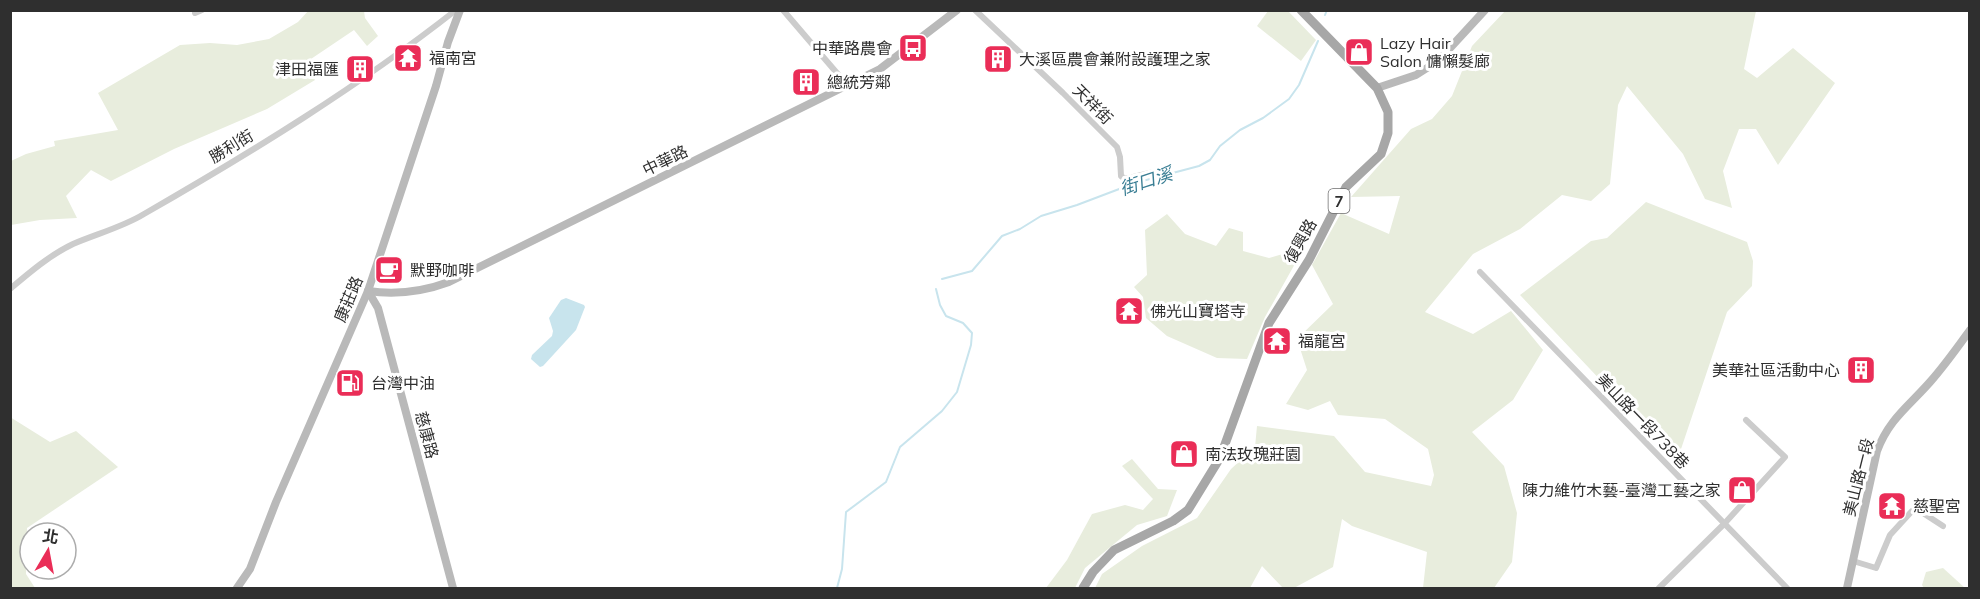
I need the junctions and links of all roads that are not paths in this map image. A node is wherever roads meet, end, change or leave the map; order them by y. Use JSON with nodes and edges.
{"nodes":[{"id":1,"x":458,"y":10,"type":"edge"},
{"id":2,"x":783,"y":10,"type":"edge"},
{"id":3,"x":957,"y":10,"type":"edge"},
{"id":4,"x":975,"y":10,"type":"edge"},
{"id":5,"x":1301,"y":10,"type":"edge"},
{"id":6,"x":1485,"y":10,"type":"edge"},
{"id":7,"x":848,"y":86,"type":"junction"},
{"id":8,"x":1377,"y":88,"type":"junction"},
{"id":9,"x":1154,"y":172,"type":"dead end"},
{"id":10,"x":1480,"y":272,"type":"dead end"},
{"id":11,"x":10,"y":289,"type":"edge"},
{"id":12,"x":368,"y":291,"type":"junction"},
{"id":13,"x":1970,"y":330,"type":"edge"},
{"id":14,"x":1746,"y":420,"type":"dead end"},
{"id":15,"x":1724,"y":524,"type":"junction"},
{"id":16,"x":1943,"y":526,"type":"dead end"},
{"id":17,"x":1853,"y":561,"type":"junction"},
{"id":18,"x":237,"y":588,"type":"edge"},
{"id":19,"x":453,"y":588,"type":"edge"},
{"id":20,"x":1083,"y":588,"type":"edge"},
{"id":21,"x":1659,"y":588,"type":"edge"},
{"id":22,"x":1787,"y":588,"type":"edge"},
{"id":23,"x":1847,"y":588,"type":"edge"}],
"edges":[{"from":1,"to":11,"type":"street","name":"勝利街"},
{"from":1,"to":12,"type":"street","name":"康莊路"},
{"from":2,"to":7,"type":"street"},
{"from":3,"to":7,"type":"street","name":"中華路"},
{"from":4,"to":9,"type":"street","name":"天祥街"},
{"from":5,"to":8,"type":"main road","name":"復興路","number":"7"},
{"from":6,"to":8,"type":"street"},
{"from":7,"to":12,"type":"street","name":"中華路"},
{"from":8,"to":20,"type":"main road","name":"復興路","number":"7"},
{"from":10,"to":15,"type":"street","name":"美山路一段738巷"},
{"from":12,"to":18,"type":"street","name":"康莊路"},
{"from":12,"to":19,"type":"street","name":"慈康路"},
{"from":13,"to":17,"type":"street","name":"美山路一段"},
{"from":14,"to":15,"type":"street"},
{"from":15,"to":21,"type":"street"},
{"from":15,"to":22,"type":"street","name":"美山路一段738巷"},
{"from":16,"to":17,"type":"street"},
{"from":17,"to":23,"type":"street","name":"美山路一段"}]}
